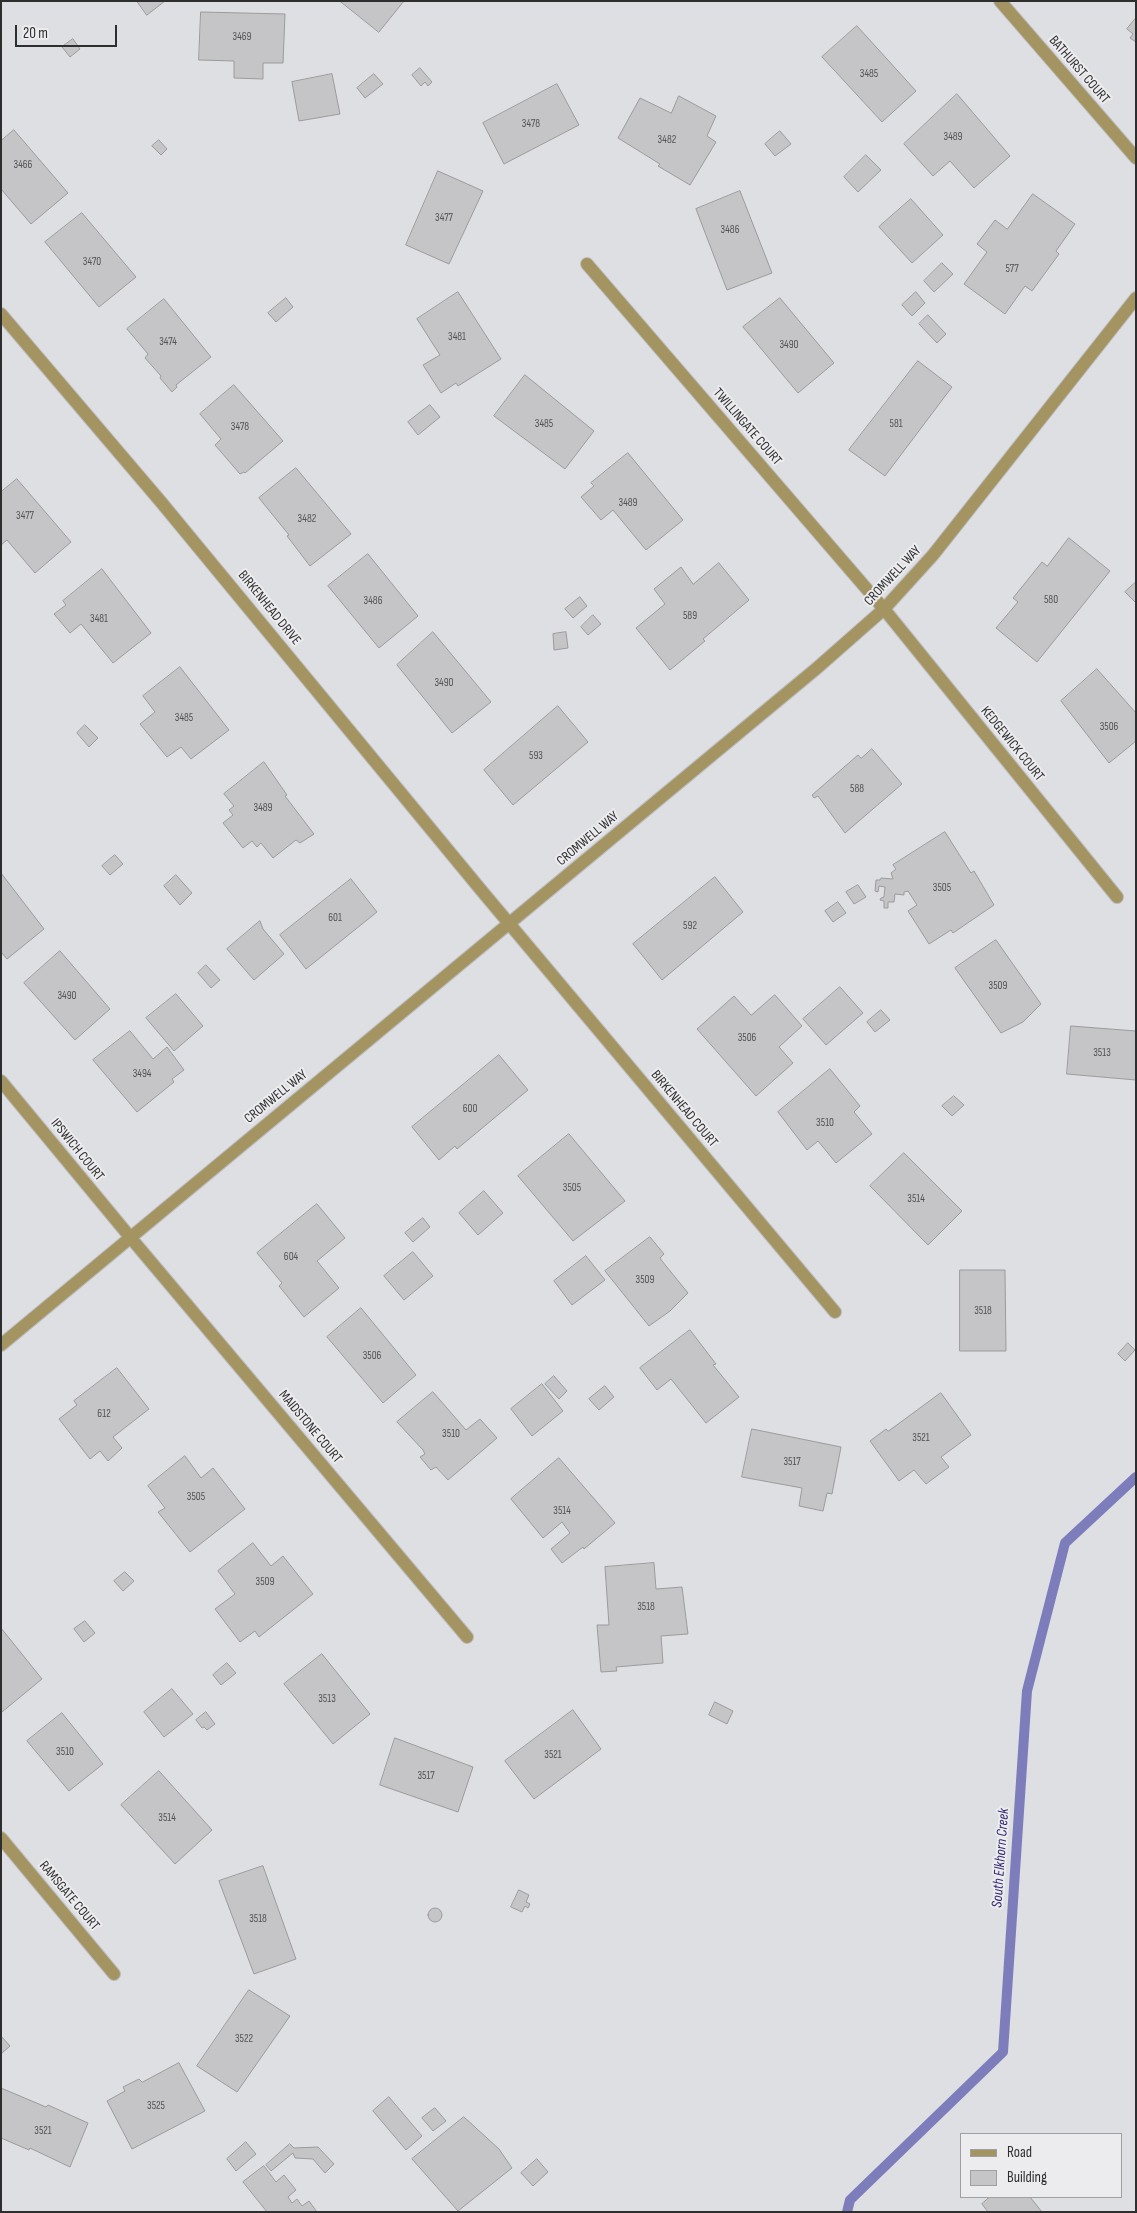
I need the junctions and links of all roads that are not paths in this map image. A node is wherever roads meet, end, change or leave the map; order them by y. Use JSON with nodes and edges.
{"nodes":[{"id":1,"x":1000,"y":1,"type":"edge"},
{"id":2,"x":1136,"y":158,"type":"edge"},
{"id":3,"x":587,"y":264,"type":"dead end"},
{"id":4,"x":1136,"y":298,"type":"edge"},
{"id":5,"x":1,"y":314,"type":"edge"},
{"id":6,"x":884,"y":609,"type":"junction"},
{"id":7,"x":1117,"y":897,"type":"dead end"},
{"id":8,"x":510,"y":924,"type":"junction"},
{"id":9,"x":1,"y":1081,"type":"edge"},
{"id":10,"x":130,"y":1237,"type":"junction"},
{"id":11,"x":835,"y":1312,"type":"dead end"},
{"id":12,"x":1,"y":1345,"type":"edge"},
{"id":13,"x":467,"y":1637,"type":"dead end"},
{"id":14,"x":1,"y":1838,"type":"edge"},
{"id":15,"x":114,"y":1974,"type":"dead end"}],
"edges":[{"from":1,"to":2,"type":"street","name":"BATHURST COURT"},
{"from":3,"to":6,"type":"street","name":"TWILLINGATE COURT"},
{"from":4,"to":6,"type":"street","name":"CROMWELL WAY"},
{"from":5,"to":8,"type":"street","name":"BIRKENHEAD DRIVE"},
{"from":6,"to":7,"type":"street","name":"KEDGEWICK COURT"},
{"from":6,"to":8,"type":"street","name":"CROMWELL WAY"},
{"from":8,"to":10,"type":"street","name":"CROMWELL WAY"},
{"from":8,"to":11,"type":"street","name":"BIRKENHEAD COURT"},
{"from":9,"to":10,"type":"street","name":"IPSWICH COURT"},
{"from":10,"to":12,"type":"street","name":"CROMWELL WAY"},
{"from":10,"to":13,"type":"street","name":"MAIDSTONE COURT"},
{"from":14,"to":15,"type":"street","name":"RAMSGATE COURT"}]}
